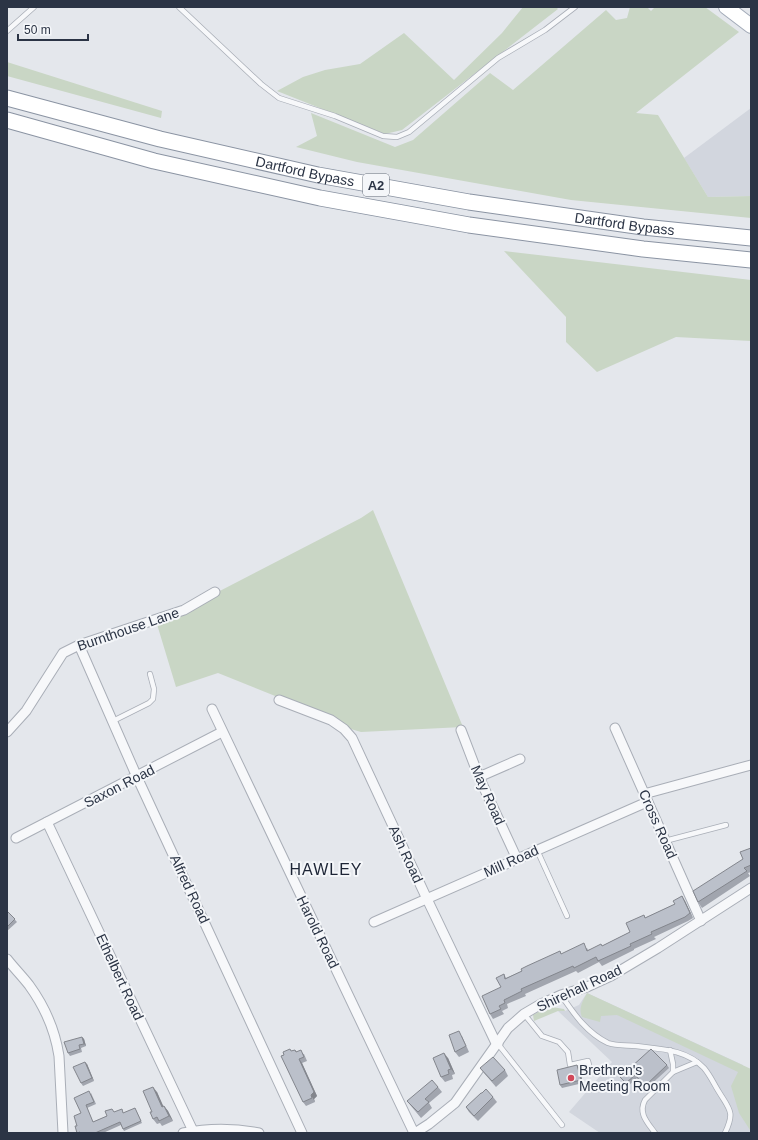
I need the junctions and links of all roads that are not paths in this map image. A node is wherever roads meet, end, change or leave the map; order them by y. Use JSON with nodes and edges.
{"nodes":[{"id":1,"x":34,"y":7,"type":"edge"},
{"id":2,"x":179,"y":7,"type":"edge"},
{"id":3,"x":575,"y":7,"type":"edge"},
{"id":4,"x":726,"y":7,"type":"edge"},
{"id":5,"x":751,"y":26,"type":"edge"},
{"id":6,"x":7,"y":31,"type":"edge"},
{"id":7,"x":7,"y":98,"type":"edge"},
{"id":8,"x":7,"y":120,"type":"edge"},
{"id":9,"x":751,"y":238,"type":"edge"},
{"id":10,"x":751,"y":260,"type":"edge"},
{"id":11,"x":214,"y":592,"type":"dead end"},
{"id":12,"x":79,"y":645,"type":"junction"},
{"id":13,"x":150,"y":674,"type":"dead end"},
{"id":14,"x":279,"y":700,"type":"dead end"},
{"id":15,"x":212,"y":709,"type":"dead end"},
{"id":16,"x":113,"y":721,"type":"junction"},
{"id":17,"x":615,"y":728,"type":"dead end"},
{"id":18,"x":461,"y":730,"type":"dead end"},
{"id":19,"x":7,"y":732,"type":"edge"},
{"id":20,"x":222,"y":732,"type":"junction"},
{"id":21,"x":520,"y":758,"type":"dead end"},
{"id":22,"x":751,"y":765,"type":"edge"},
{"id":23,"x":137,"y":777,"type":"junction"},
{"id":24,"x":480,"y":777,"type":"junction"},
{"id":25,"x":646,"y":798,"type":"junction"},
{"id":26,"x":47,"y":822,"type":"junction"},
{"id":27,"x":726,"y":825,"type":"dead end"},
{"id":28,"x":16,"y":838,"type":"dead end"},
{"id":29,"x":665,"y":841,"type":"junction"},
{"id":30,"x":537,"y":850,"type":"junction"},
{"id":31,"x":517,"y":859,"type":"junction"},
{"id":32,"x":751,"y":888,"type":"edge"},
{"id":33,"x":427,"y":899,"type":"junction"},
{"id":34,"x":567,"y":916,"type":"dead end"},
{"id":35,"x":701,"y":921,"type":"junction"},
{"id":36,"x":374,"y":922,"type":"dead end"},
{"id":37,"x":7,"y":959,"type":"edge"},
{"id":38,"x":561,"y":995,"type":"junction"},
{"id":39,"x":524,"y":1014,"type":"junction"},
{"id":40,"x":498,"y":1044,"type":"junction"},
{"id":41,"x":670,"y":1050,"type":"junction"},
{"id":42,"x":697,"y":1062,"type":"junction"},
{"id":43,"x":590,"y":1069,"type":"dead end"},
{"id":44,"x":673,"y":1072,"type":"junction"},
{"id":45,"x":562,"y":1125,"type":"dead end"},
{"id":46,"x":194,"y":1131,"type":"junction"},
{"id":47,"x":63,"y":1133,"type":"edge"},
{"id":48,"x":183,"y":1133,"type":"edge"},
{"id":49,"x":259,"y":1133,"type":"edge"},
{"id":50,"x":302,"y":1133,"type":"edge"},
{"id":51,"x":415,"y":1133,"type":"edge"},
{"id":52,"x":655,"y":1133,"type":"edge"},
{"id":53,"x":725,"y":1133,"type":"edge"}],
"edges":[{"from":1,"to":6,"type":"lane"},
{"from":2,"to":3,"type":"lane"},
{"from":4,"to":5,"type":"main road"},
{"from":7,"to":9,"type":"highway","name":"Dartford Bypass","number":"A2"},
{"from":8,"to":10,"type":"highway","name":"Dartford Bypass","number":"A2"},
{"from":11,"to":12,"type":"street","name":"Burnthouse Lane"},
{"from":12,"to":16,"type":"street","name":"Alfred Road"},
{"from":12,"to":19,"type":"street","name":"Burnthouse Lane"},
{"from":13,"to":16,"type":"lane"},
{"from":14,"to":33,"type":"street","name":"Ash Road"},
{"from":15,"to":20,"type":"street","name":"Harold Road"},
{"from":16,"to":23,"type":"street","name":"Alfred Road"},
{"from":17,"to":25,"type":"street","name":"Cross Road"},
{"from":18,"to":24,"type":"street","name":"May Road"},
{"from":20,"to":23,"type":"street","name":"Saxon Road"},
{"from":20,"to":51,"type":"street","name":"Harold Road"},
{"from":21,"to":24,"type":"street"},
{"from":22,"to":25,"type":"street","name":"Mill Road"},
{"from":23,"to":26,"type":"street","name":"Saxon Road"},
{"from":23,"to":50,"type":"street","name":"Alfred Road"},
{"from":24,"to":31,"type":"street","name":"May Road"},
{"from":25,"to":29,"type":"street","name":"Cross Road"},
{"from":25,"to":30,"type":"street","name":"Mill Road"},
{"from":26,"to":28,"type":"street","name":"Saxon Road"},
{"from":26,"to":46,"type":"street","name":"Ethelbert Road"},
{"from":27,"to":29,"type":"lane"},
{"from":29,"to":35,"type":"street","name":"Cross Road"},
{"from":30,"to":31,"type":"street","name":"Mill Road"},
{"from":30,"to":34,"type":"lane"},
{"from":31,"to":33,"type":"street","name":"Mill Road"},
{"from":32,"to":35,"type":"street","name":"Shirehall Road"},
{"from":33,"to":36,"type":"street","name":"Mill Road"},
{"from":33,"to":40,"type":"street","name":"Ash Road"},
{"from":35,"to":38,"type":"street","name":"Shirehall Road"},
{"from":37,"to":47,"type":"street"},
{"from":38,"to":39,"type":"street","name":"Shirehall Road"},
{"from":38,"to":41,"type":"lane"},
{"from":39,"to":40,"type":"street","name":"Shirehall Road"},
{"from":39,"to":43,"type":"lane"},
{"from":40,"to":45,"type":"lane"},
{"from":40,"to":51,"type":"street","name":"Shirehall Road"},
{"from":41,"to":42,"type":"lane"},
{"from":41,"to":44,"type":"lane"},
{"from":42,"to":44,"type":"lane"},
{"from":42,"to":53,"type":"lane"},
{"from":44,"to":52,"type":"lane"},
{"from":46,"to":48,"type":"street"},
{"from":46,"to":49,"type":"street"}]}
